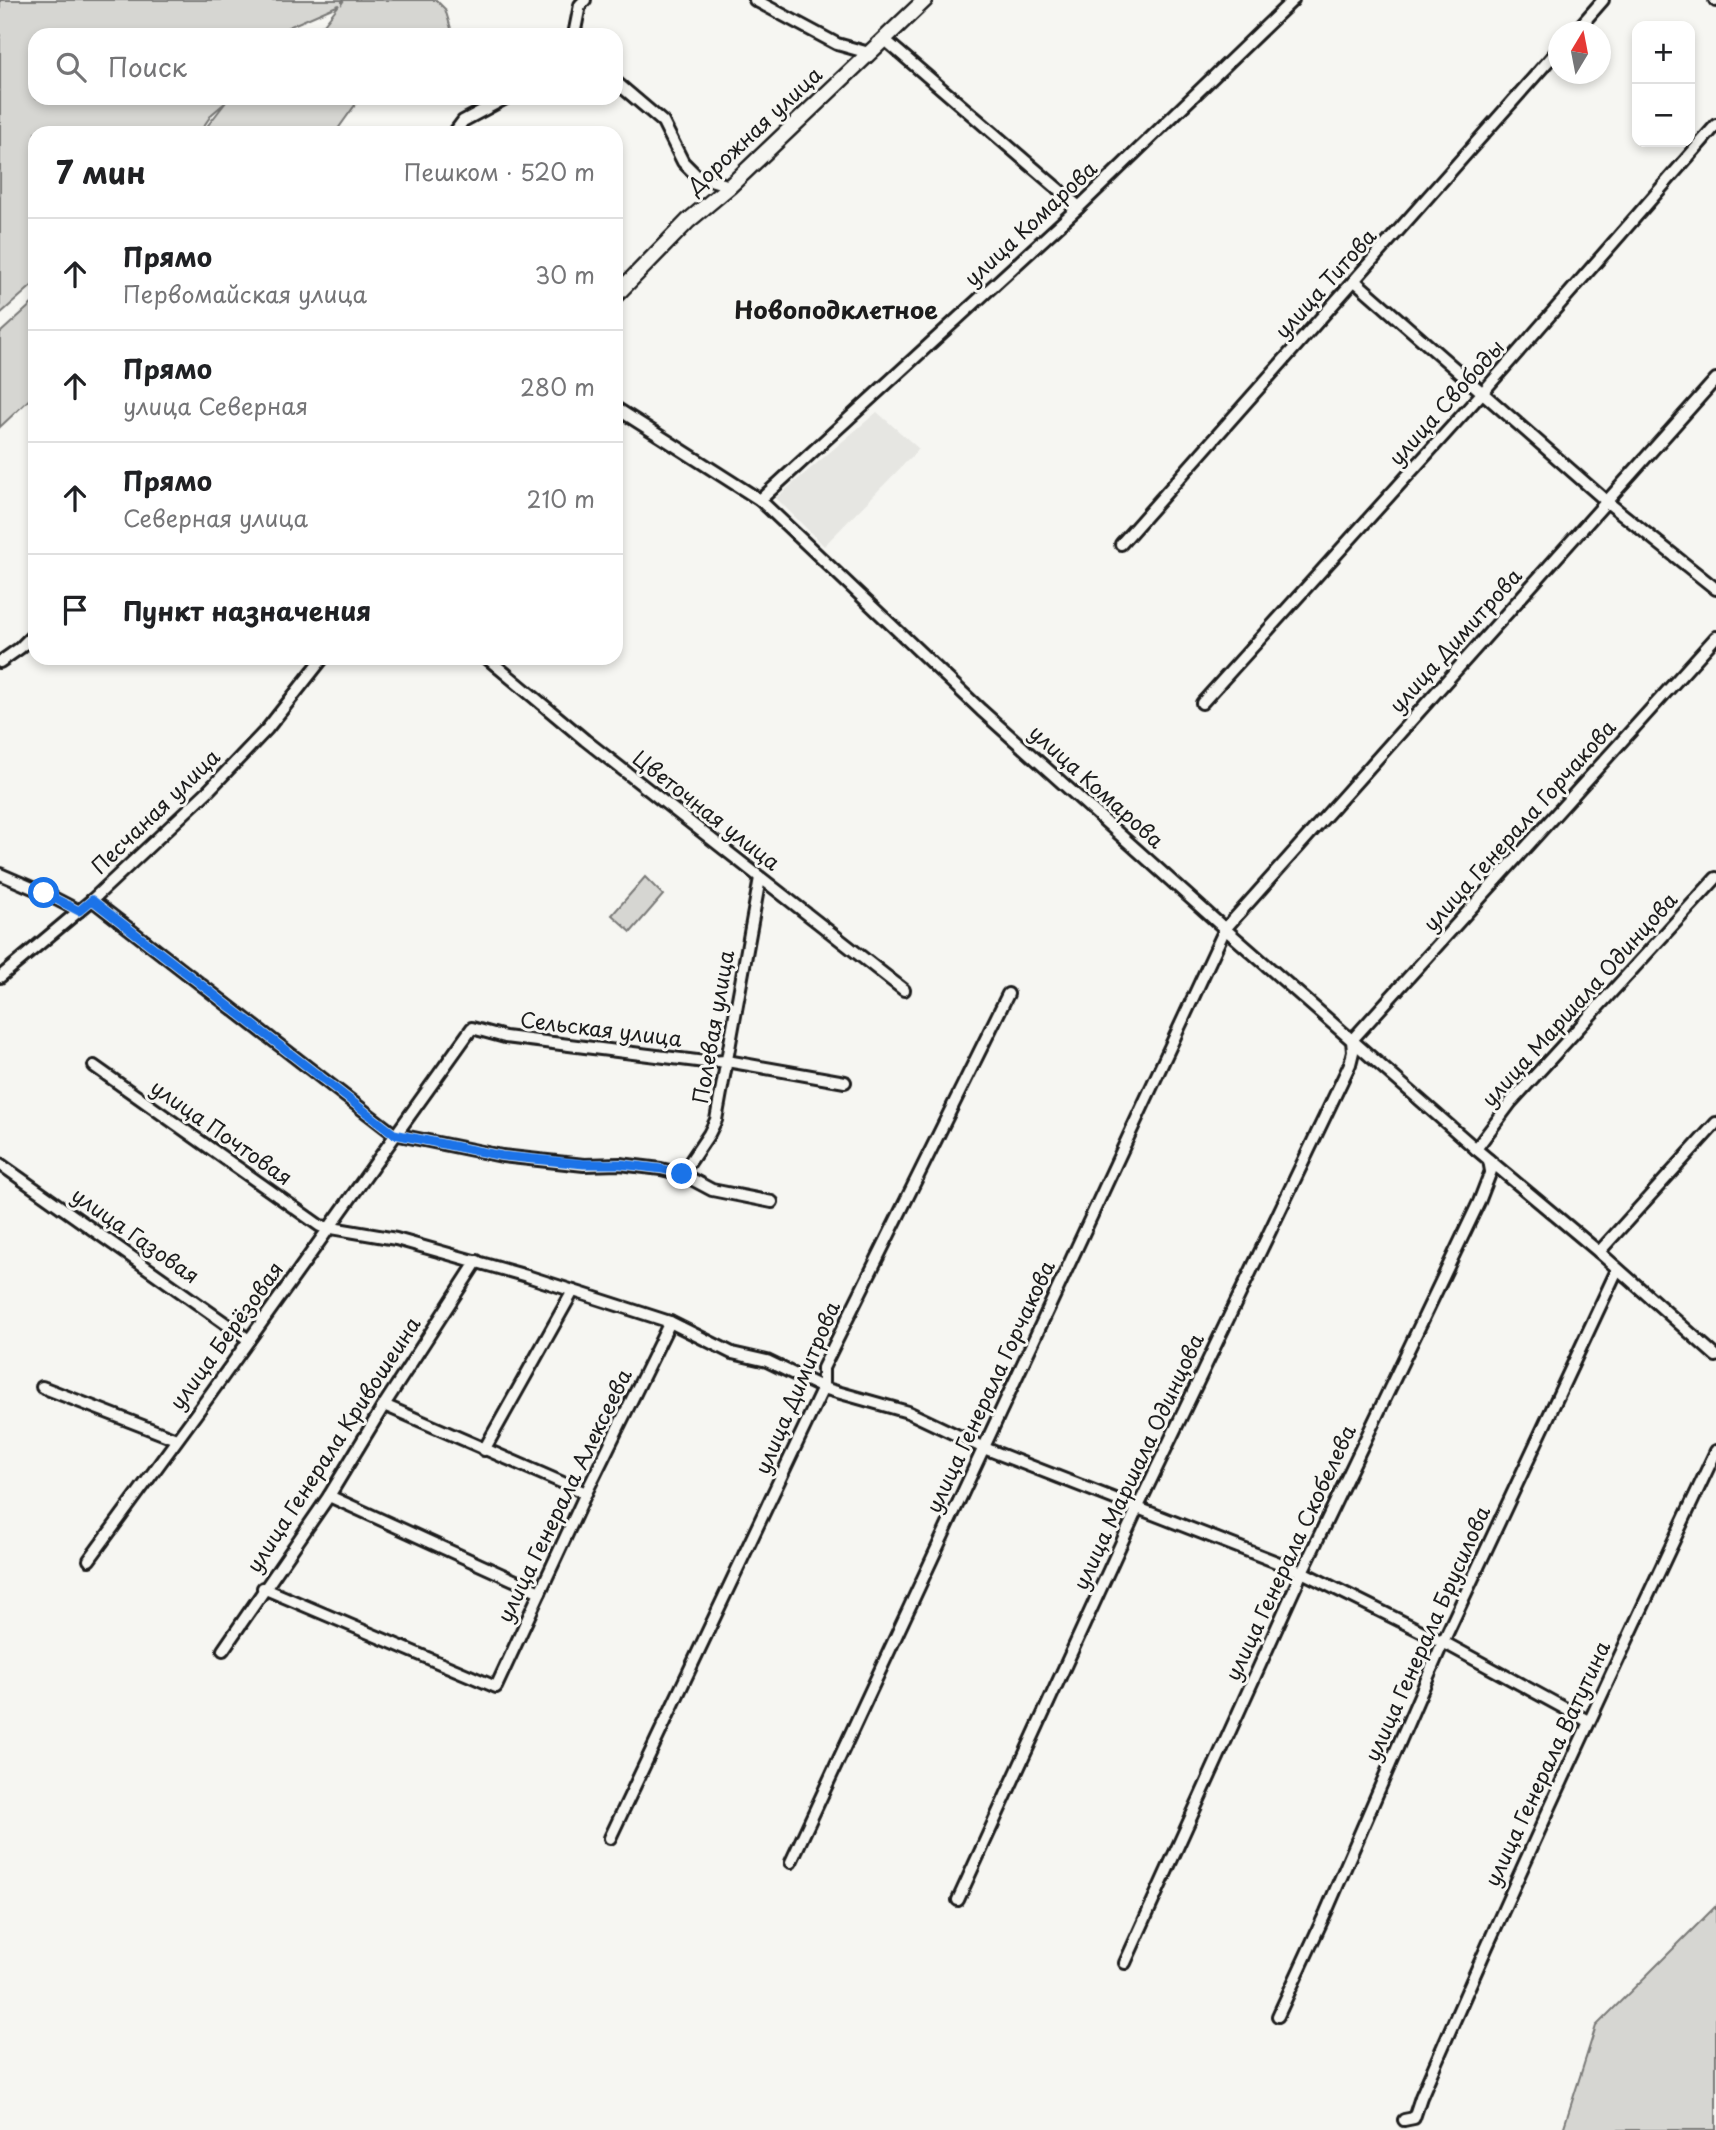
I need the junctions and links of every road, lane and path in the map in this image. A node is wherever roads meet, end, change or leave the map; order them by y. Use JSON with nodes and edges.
{"nodes":[{"id":1,"x":585,"y":0,"type":"edge"},
{"id":2,"x":755,"y":0,"type":"edge"},
{"id":3,"x":925,"y":0,"type":"edge"},
{"id":4,"x":1293,"y":0,"type":"edge"},
{"id":5,"x":1602,"y":0,"type":"edge"},
{"id":6,"x":1584,"y":21,"type":"edge"},
{"id":7,"x":575,"y":28,"type":"edge"},
{"id":8,"x":884,"y":39,"type":"junction"},
{"id":9,"x":869,"y":53,"type":"junction"},
{"id":10,"x":1548,"y":62,"type":"edge"},
{"id":11,"x":623,"y":88,"type":"edge"},
{"id":12,"x":493,"y":105,"type":"edge"},
{"id":13,"x":1716,"y":125,"type":"edge"},
{"id":14,"x":459,"y":126,"type":"edge"},
{"id":15,"x":730,"y":186,"type":"junction"},
{"id":16,"x":1079,"y":206,"type":"junction"},
{"id":17,"x":1355,"y":281,"type":"junction"},
{"id":18,"x":623,"y":288,"type":"edge"},
{"id":19,"x":1716,"y":379,"type":"edge"},
{"id":20,"x":1483,"y":392,"type":"junction"},
{"id":21,"x":623,"y":412,"type":"edge"},
{"id":22,"x":760,"y":500,"type":"junction"},
{"id":23,"x":1606,"y":501,"type":"junction"},
{"id":24,"x":1121,"y":544,"type":"dead end"},
{"id":25,"x":1716,"y":589,"type":"edge"},
{"id":26,"x":1716,"y":637,"type":"edge"},
{"id":27,"x":28,"y":640,"type":"edge"},
{"id":28,"x":0,"y":662,"type":"edge"},
{"id":29,"x":317,"y":665,"type":"edge"},
{"id":30,"x":495,"y":665,"type":"edge"},
{"id":31,"x":1202,"y":703,"type":"dead end"},
{"id":32,"x":0,"y":874,"type":"edge"},
{"id":33,"x":760,"y":878,"type":"junction"},
{"id":34,"x":1716,"y":878,"type":"edge"},
{"id":35,"x":92,"y":900,"type":"junction"},
{"id":36,"x":79,"y":911,"type":"junction"},
{"id":37,"x":1225,"y":929,"type":"junction"},
{"id":38,"x":0,"y":977,"type":"edge"},
{"id":39,"x":904,"y":990,"type":"dead end"},
{"id":40,"x":1008,"y":994,"type":"dead end"},
{"id":41,"x":472,"y":1028,"type":"joint"},
{"id":42,"x":1352,"y":1040,"type":"junction"},
{"id":43,"x":727,"y":1061,"type":"junction"},
{"id":44,"x":94,"y":1066,"type":"dead end"},
{"id":45,"x":845,"y":1082,"type":"dead end"},
{"id":46,"x":1716,"y":1123,"type":"edge"},
{"id":47,"x":394,"y":1134,"type":"junction"},
{"id":48,"x":1476,"y":1149,"type":"junction"},
{"id":49,"x":1489,"y":1160,"type":"junction"},
{"id":50,"x":0,"y":1164,"type":"edge"},
{"id":51,"x":682,"y":1174,"type":"junction"},
{"id":52,"x":772,"y":1202,"type":"dead end"},
{"id":53,"x":329,"y":1228,"type":"junction"},
{"id":54,"x":1599,"y":1252,"type":"junction"},
{"id":55,"x":477,"y":1261,"type":"junction"},
{"id":56,"x":1617,"y":1270,"type":"junction"},
{"id":57,"x":573,"y":1291,"type":"junction"},
{"id":58,"x":670,"y":1322,"type":"junction"},
{"id":59,"x":249,"y":1340,"type":"junction"},
{"id":60,"x":1716,"y":1356,"type":"edge"},
{"id":61,"x":42,"y":1387,"type":"dead end"},
{"id":62,"x":823,"y":1388,"type":"junction"},
{"id":63,"x":383,"y":1405,"type":"junction"},
{"id":64,"x":176,"y":1439,"type":"junction"},
{"id":65,"x":984,"y":1448,"type":"junction"},
{"id":66,"x":484,"y":1450,"type":"junction"},
{"id":67,"x":1716,"y":1451,"type":"edge"},
{"id":68,"x":586,"y":1493,"type":"junction"},
{"id":69,"x":329,"y":1496,"type":"junction"},
{"id":70,"x":1137,"y":1508,"type":"junction"},
{"id":71,"x":89,"y":1560,"type":"dead end"},
{"id":72,"x":1302,"y":1572,"type":"junction"},
{"id":73,"x":263,"y":1588,"type":"junction"},
{"id":74,"x":540,"y":1592,"type":"junction"},
{"id":75,"x":1443,"y":1642,"type":"junction"},
{"id":76,"x":222,"y":1650,"type":"dead end"},
{"id":77,"x":1588,"y":1721,"type":"junction"},
{"id":78,"x":610,"y":1838,"type":"dead end"},
{"id":79,"x":791,"y":1862,"type":"dead end"},
{"id":80,"x":958,"y":1900,"type":"dead end"},
{"id":81,"x":1125,"y":1963,"type":"dead end"},
{"id":82,"x":1278,"y":2016,"type":"dead end"},
{"id":83,"x":1404,"y":2120,"type":"dead end"}],
"edges":[{"from":1,"to":7,"type":"street"},
{"from":2,"to":9,"type":"street"},
{"from":3,"to":8,"type":"street","name":"Дорожная улица"},
{"from":4,"to":16,"type":"street","name":"улица Комарова"},
{"from":5,"to":6,"type":"street"},
{"from":8,"to":9,"type":"street","name":"Дорожная улица"},
{"from":8,"to":16,"type":"street"},
{"from":9,"to":15,"type":"street","name":"Дорожная улица"},
{"from":10,"to":17,"type":"street","name":"улица Титова"},
{"from":11,"to":15,"type":"street"},
{"from":12,"to":14,"type":"street"},
{"from":13,"to":20,"type":"street","name":"улица Свободы"},
{"from":15,"to":18,"type":"street","name":"Дорожная улица"},
{"from":16,"to":22,"type":"street","name":"улица Комарова"},
{"from":17,"to":20,"type":"street"},
{"from":17,"to":24,"type":"street","name":"улица Титова"},
{"from":19,"to":23,"type":"street","name":"улица Димитрова"},
{"from":20,"to":23,"type":"street"},
{"from":20,"to":31,"type":"street","name":"улица Свободы"},
{"from":21,"to":22,"type":"street","name":"улица Комарова"},
{"from":22,"to":37,"type":"street","name":"улица Комарова"},
{"from":23,"to":25,"type":"street"},
{"from":23,"to":37,"type":"street","name":"улица Димитрова"},
{"from":26,"to":42,"type":"street","name":"улица Генерала Горчакова"},
{"from":27,"to":28,"type":"street"},
{"from":29,"to":35,"type":"street","name":"Песчаная улица"},
{"from":30,"to":33,"type":"street","name":"Цветочная улица"},
{"from":32,"to":36,"type":"street"},
{"from":33,"to":39,"type":"street","name":"Цветочная улица"},
{"from":33,"to":43,"type":"street","name":"Полевая улица"},
{"from":34,"to":48,"type":"street","name":"улица Маршала Одинцова"},
{"from":35,"to":36,"type":"street","name":"Песчаная улица"},
{"from":35,"to":47,"type":"street"},
{"from":36,"to":38,"type":"street","name":"Песчаная улица"},
{"from":37,"to":42,"type":"street","name":"улица Комарова"},
{"from":37,"to":65,"type":"street","name":"улица Генерала Горчакова"},
{"from":40,"to":62,"type":"street","name":"улица Димитрова"},
{"from":41,"to":43,"type":"street","name":"Сельская улица"},
{"from":41,"to":47,"type":"street","name":"улица Берёзовая"},
{"from":42,"to":48,"type":"street","name":"улица Комарова"},
{"from":42,"to":70,"type":"street","name":"улица Маршала Одинцова"},
{"from":43,"to":45,"type":"street","name":"Сельская улица"},
{"from":43,"to":51,"type":"street","name":"Полевая улица"},
{"from":44,"to":53,"type":"street","name":"улица Почтовая"},
{"from":46,"to":54,"type":"street"},
{"from":47,"to":51,"type":"street"},
{"from":47,"to":53,"type":"street","name":"улица Берёзовая"},
{"from":48,"to":49,"type":"street","name":"улица Комарова"},
{"from":49,"to":54,"type":"street","name":"улица Комарова"},
{"from":49,"to":72,"type":"street","name":"улица Генерала Скобелева"},
{"from":50,"to":59,"type":"street","name":"улица Газовая"},
{"from":51,"to":52,"type":"street"},
{"from":53,"to":55,"type":"street","name":"улица Почтовая"},
{"from":53,"to":59,"type":"street","name":"улица Берёзовая"},
{"from":54,"to":56,"type":"street","name":"улица Комарова"},
{"from":55,"to":57,"type":"street","name":"улица Почтовая"},
{"from":55,"to":63,"type":"street","name":"улица Генерала Кривошеина"},
{"from":56,"to":60,"type":"street","name":"улица Комарова"},
{"from":56,"to":75,"type":"street","name":"улица Генерала Брусилова"},
{"from":57,"to":58,"type":"street","name":"улица Почтовая"},
{"from":57,"to":66,"type":"street"},
{"from":58,"to":62,"type":"street","name":"улица Почтовая"},
{"from":58,"to":68,"type":"street","name":"улица Генерала Алексеева"},
{"from":59,"to":64,"type":"street","name":"улица Берёзовая"},
{"from":61,"to":64,"type":"street"},
{"from":62,"to":65,"type":"street","name":"улица Почтовая"},
{"from":62,"to":78,"type":"street","name":"улица Димитрова"},
{"from":63,"to":66,"type":"street"},
{"from":63,"to":69,"type":"street","name":"улица Генерала Кривошеина"},
{"from":64,"to":71,"type":"street","name":"улица Берёзовая"},
{"from":65,"to":70,"type":"street","name":"улица Почтовая"},
{"from":65,"to":79,"type":"street","name":"улица Генерала Горчакова"},
{"from":66,"to":68,"type":"street"},
{"from":67,"to":77,"type":"street","name":"улица Генерала Ватутина"},
{"from":68,"to":74,"type":"street","name":"улица Генерала Алексеева"},
{"from":69,"to":73,"type":"street","name":"улица Генерала Кривошеина"},
{"from":69,"to":74,"type":"street"},
{"from":70,"to":72,"type":"street","name":"улица Почтовая"},
{"from":70,"to":80,"type":"street","name":"улица Маршала Одинцова"},
{"from":72,"to":75,"type":"street","name":"улица Почтовая"},
{"from":72,"to":81,"type":"street","name":"улица Генерала Скобелева"},
{"from":73,"to":74,"type":"street","name":"улица Генерала Алексеева"},
{"from":73,"to":76,"type":"street","name":"улица Генерала Кривошеина"},
{"from":75,"to":77,"type":"street","name":"улица Почтовая"},
{"from":75,"to":82,"type":"street","name":"улица Генерала Брусилова"},
{"from":77,"to":83,"type":"street","name":"улица Генерала Ватутина"}]}
